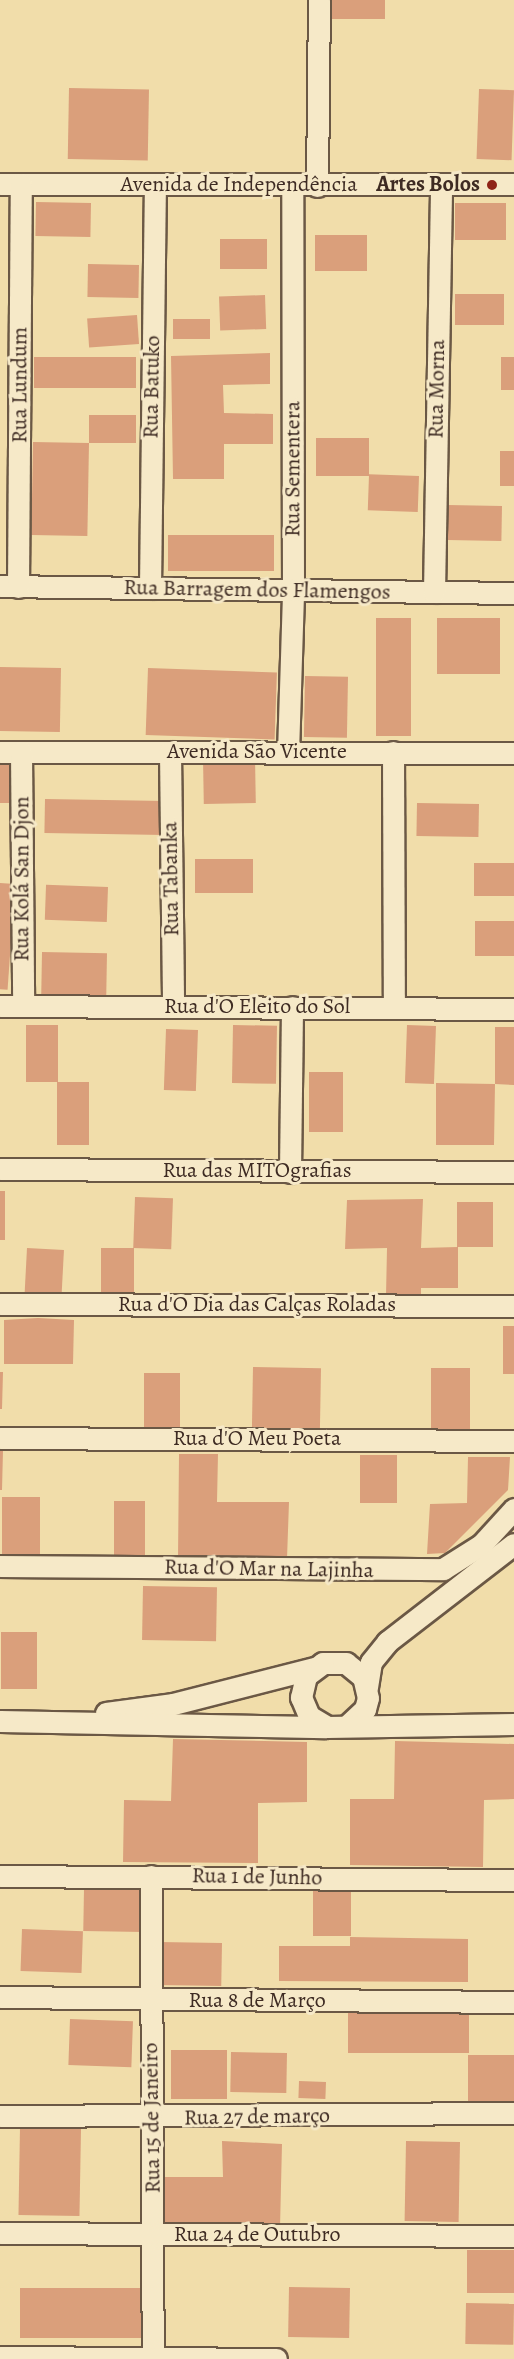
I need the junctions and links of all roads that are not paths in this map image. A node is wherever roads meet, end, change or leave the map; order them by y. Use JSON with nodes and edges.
{"nodes":[{"id":1,"x":319,"y":0,"type":"edge"},
{"id":2,"x":0,"y":184,"type":"edge"},
{"id":3,"x":21,"y":184,"type":"junction"},
{"id":4,"x":514,"y":184,"type":"edge"},
{"id":5,"x":155,"y":185,"type":"junction"},
{"id":6,"x":292,"y":186,"type":"junction"},
{"id":7,"x":317,"y":186,"type":"junction"},
{"id":8,"x":441,"y":186,"type":"junction"},
{"id":9,"x":9,"y":586,"type":"edge"},
{"id":10,"x":150,"y":588,"type":"junction"},
{"id":11,"x":293,"y":590,"type":"junction"},
{"id":12,"x":434,"y":592,"type":"junction"},
{"id":13,"x":514,"y":593,"type":"edge"},
{"id":14,"x":10,"y":752,"type":"edge"},
{"id":15,"x":170,"y":752,"type":"junction"},
{"id":16,"x":393,"y":752,"type":"junction"},
{"id":17,"x":288,"y":753,"type":"junction"},
{"id":18,"x":514,"y":753,"type":"edge"},
{"id":19,"x":0,"y":1006,"type":"edge"},
{"id":20,"x":23,"y":1006,"type":"junction"},
{"id":21,"x":173,"y":1007,"type":"junction"},
{"id":22,"x":292,"y":1007,"type":"junction"},
{"id":23,"x":394,"y":1008,"type":"junction"},
{"id":24,"x":514,"y":1009,"type":"edge"},
{"id":25,"x":0,"y":1168,"type":"edge"},
{"id":26,"x":290,"y":1172,"type":"junction"},
{"id":27,"x":514,"y":1172,"type":"edge"},
{"id":28,"x":0,"y":1304,"type":"edge"},
{"id":29,"x":514,"y":1306,"type":"edge"},
{"id":30,"x":0,"y":1438,"type":"edge"},
{"id":31,"x":514,"y":1441,"type":"edge"},
{"id":32,"x":514,"y":1509,"type":"edge"},
{"id":33,"x":514,"y":1545,"type":"edge"},
{"id":34,"x":0,"y":1566,"type":"edge"},
{"id":35,"x":387,"y":1642,"type":"junction"},
{"id":36,"x":334,"y":1661,"type":"junction"},
{"id":37,"x":314,"y":1668,"type":"junction"},
{"id":38,"x":368,"y":1692,"type":"junction"},
{"id":39,"x":0,"y":1721,"type":"edge"},
{"id":40,"x":37,"y":1722,"type":"junction"},
{"id":41,"x":349,"y":1724,"type":"junction"},
{"id":42,"x":405,"y":1724,"type":"junction"},
{"id":43,"x":514,"y":1724,"type":"edge"},
{"id":44,"x":327,"y":1727,"type":"junction"},
{"id":45,"x":0,"y":1876,"type":"edge"},
{"id":46,"x":151,"y":1876,"type":"junction"},
{"id":47,"x":514,"y":1880,"type":"edge"},
{"id":48,"x":0,"y":1997,"type":"edge"},
{"id":49,"x":150,"y":2000,"type":"junction"},
{"id":50,"x":514,"y":2002,"type":"edge"},
{"id":51,"x":514,"y":2113,"type":"edge"},
{"id":52,"x":0,"y":2116,"type":"edge"},
{"id":53,"x":150,"y":2118,"type":"junction"},
{"id":54,"x":0,"y":2234,"type":"edge"},
{"id":55,"x":155,"y":2235,"type":"junction"},
{"id":56,"x":514,"y":2236,"type":"edge"},
{"id":57,"x":0,"y":2357,"type":"edge"},
{"id":58,"x":153,"y":2358,"type":"edge"},
{"id":59,"x":276,"y":2359,"type":"edge"}],
"edges":[{"from":1,"to":7,"type":"street"},
{"from":2,"to":3,"type":"street","name":"Avenida de Independência"},
{"from":3,"to":5,"type":"street","name":"Avenida de Independência"},
{"from":3,"to":9,"type":"street","name":"Rua Lundum"},
{"from":4,"to":8,"type":"street","name":"Avenida de Independência"},
{"from":5,"to":6,"type":"street","name":"Avenida de Independência"},
{"from":5,"to":10,"type":"street","name":"Rua Batuko"},
{"from":6,"to":7,"type":"street","name":"Avenida de Independência"},
{"from":6,"to":11,"type":"street","name":"Rua Sementera"},
{"from":7,"to":8,"type":"street","name":"Avenida de Independência"},
{"from":8,"to":12,"type":"street","name":"Rua Morna"},
{"from":9,"to":10,"type":"street","name":"Rua Barragem dos Flamengos"},
{"from":10,"to":11,"type":"street","name":"Rua Barragem dos Flamengos"},
{"from":11,"to":12,"type":"street","name":"Rua Barragem dos Flamengos"},
{"from":11,"to":17,"type":"street","name":"Rua Sementera"},
{"from":12,"to":13,"type":"street","name":"Rua Barragem dos Flamengos"},
{"from":14,"to":15,"type":"street","name":"Avenida São Vicente"},
{"from":14,"to":20,"type":"street","name":"Rua Kolá San Djon"},
{"from":15,"to":17,"type":"street","name":"Avenida São Vicente"},
{"from":15,"to":21,"type":"street","name":"Rua Tabanka"},
{"from":16,"to":17,"type":"street","name":"Avenida São Vicente"},
{"from":16,"to":18,"type":"street","name":"Avenida São Vicente"},
{"from":16,"to":23,"type":"street"},
{"from":19,"to":20,"type":"street","name":"Rua d'O Eleito do Sol"},
{"from":20,"to":21,"type":"street","name":"Rua d'O Eleito do Sol"},
{"from":21,"to":22,"type":"street","name":"Rua d'O Eleito do Sol"},
{"from":22,"to":23,"type":"street","name":"Rua d'O Eleito do Sol"},
{"from":22,"to":26,"type":"street"},
{"from":23,"to":24,"type":"street","name":"Rua d'O Eleito do Sol"},
{"from":25,"to":26,"type":"street","name":"Rua das MITOgrafias"},
{"from":26,"to":27,"type":"street","name":"Rua das MITOgrafias"},
{"from":28,"to":29,"type":"street","name":"Rua d'O Dia das Calças Roladas"},
{"from":30,"to":31,"type":"street","name":"Rua d'O Meu Poeta"},
{"from":32,"to":34,"type":"street","name":"Rua d'O Mar na Lajinha"},
{"from":33,"to":35,"type":"street"},
{"from":35,"to":36,"type":"street"},
{"from":35,"to":38,"type":"street"},
{"from":36,"to":37,"type":"street"},
{"from":36,"to":38,"type":"street"},
{"from":37,"to":40,"type":"street"},
{"from":37,"to":44,"type":"street"},
{"from":38,"to":41,"type":"street"},
{"from":38,"to":42,"type":"street"},
{"from":39,"to":40,"type":"street"},
{"from":40,"to":44,"type":"street"},
{"from":41,"to":42,"type":"street"},
{"from":41,"to":44,"type":"street"},
{"from":42,"to":43,"type":"street"},
{"from":45,"to":46,"type":"street","name":"Rua 1 de Junho"},
{"from":46,"to":47,"type":"street","name":"Rua 1 de Junho"},
{"from":46,"to":49,"type":"street","name":"Rua 15 de Janeiro"},
{"from":48,"to":49,"type":"street","name":"Rua 8 de Março"},
{"from":49,"to":50,"type":"street","name":"Rua 8 de Março"},
{"from":49,"to":53,"type":"street","name":"Rua 15 de Janeiro"},
{"from":51,"to":53,"type":"street","name":"Rua 27 de março"},
{"from":52,"to":53,"type":"street","name":"Rua 27 de março"},
{"from":53,"to":55,"type":"street","name":"Rua 15 de Janeiro"},
{"from":54,"to":55,"type":"street","name":"Rua 24 de Outubro"},
{"from":55,"to":56,"type":"street","name":"Rua 24 de Outubro"},
{"from":55,"to":58,"type":"street","name":"Rua 15 de Janeiro"},
{"from":57,"to":58,"type":"street"},
{"from":58,"to":59,"type":"street"}]}
